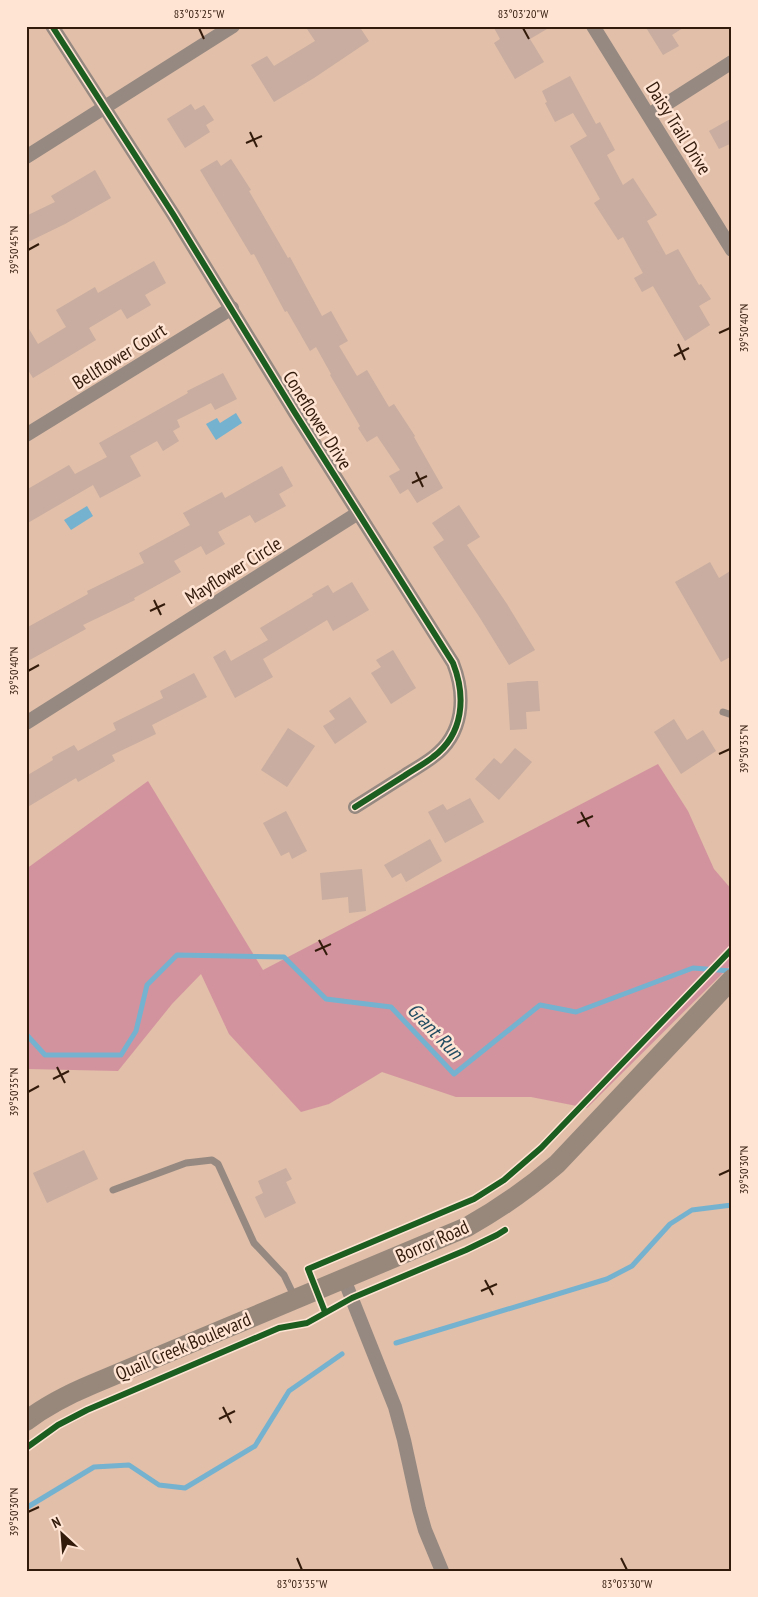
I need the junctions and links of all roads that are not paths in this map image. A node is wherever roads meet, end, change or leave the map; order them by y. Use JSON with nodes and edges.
{"nodes":[{"id":1,"x":52,"y":26,"type":"edge"},
{"id":2,"x":233,"y":26,"type":"edge"},
{"id":3,"x":593,"y":26,"type":"edge"},
{"id":4,"x":732,"y":62,"type":"edge"},
{"id":5,"x":104,"y":108,"type":"junction"},
{"id":6,"x":649,"y":115,"type":"junction"},
{"id":7,"x":26,"y":157,"type":"edge"},
{"id":8,"x":732,"y":250,"type":"edge"},
{"id":9,"x":232,"y":308,"type":"junction"},
{"id":10,"x":26,"y":436,"type":"edge"},
{"id":11,"x":358,"y":513,"type":"junction"},
{"id":12,"x":723,"y":712,"type":"dead end"},
{"id":13,"x":732,"y":715,"type":"edge"},
{"id":14,"x":26,"y":723,"type":"edge"},
{"id":15,"x":355,"y":807,"type":"dead end"},
{"id":16,"x":731,"y":980,"type":"edge"},
{"id":17,"x":113,"y":1190,"type":"dead end"},
{"id":18,"x":344,"y":1279,"type":"junction"},
{"id":19,"x":295,"y":1299,"type":"junction"},
{"id":20,"x":26,"y":1421,"type":"edge"},
{"id":21,"x":442,"y":1571,"type":"edge"}],
"edges":[{"from":1,"to":5,"type":"street","name":"Coneflower Drive"},
{"from":2,"to":5,"type":"street"},
{"from":3,"to":6,"type":"street","name":"Daisy Trail Drive"},
{"from":4,"to":6,"type":"street"},
{"from":5,"to":7,"type":"street"},
{"from":5,"to":9,"type":"street","name":"Coneflower Drive"},
{"from":6,"to":8,"type":"street","name":"Daisy Trail Drive"},
{"from":9,"to":10,"type":"street","name":"Bellflower Court"},
{"from":9,"to":11,"type":"street","name":"Coneflower Drive"},
{"from":11,"to":14,"type":"street","name":"Mayflower Circle"},
{"from":11,"to":15,"type":"street","name":"Coneflower Drive"},
{"from":12,"to":13,"type":"lane"},
{"from":16,"to":18,"type":"street","name":"Borror Road"},
{"from":17,"to":19,"type":"lane"},
{"from":18,"to":19,"type":"street","name":"Quail Creek Boulevard"},
{"from":18,"to":21,"type":"street"},
{"from":19,"to":20,"type":"street","name":"Quail Creek Boulevard"}]}
